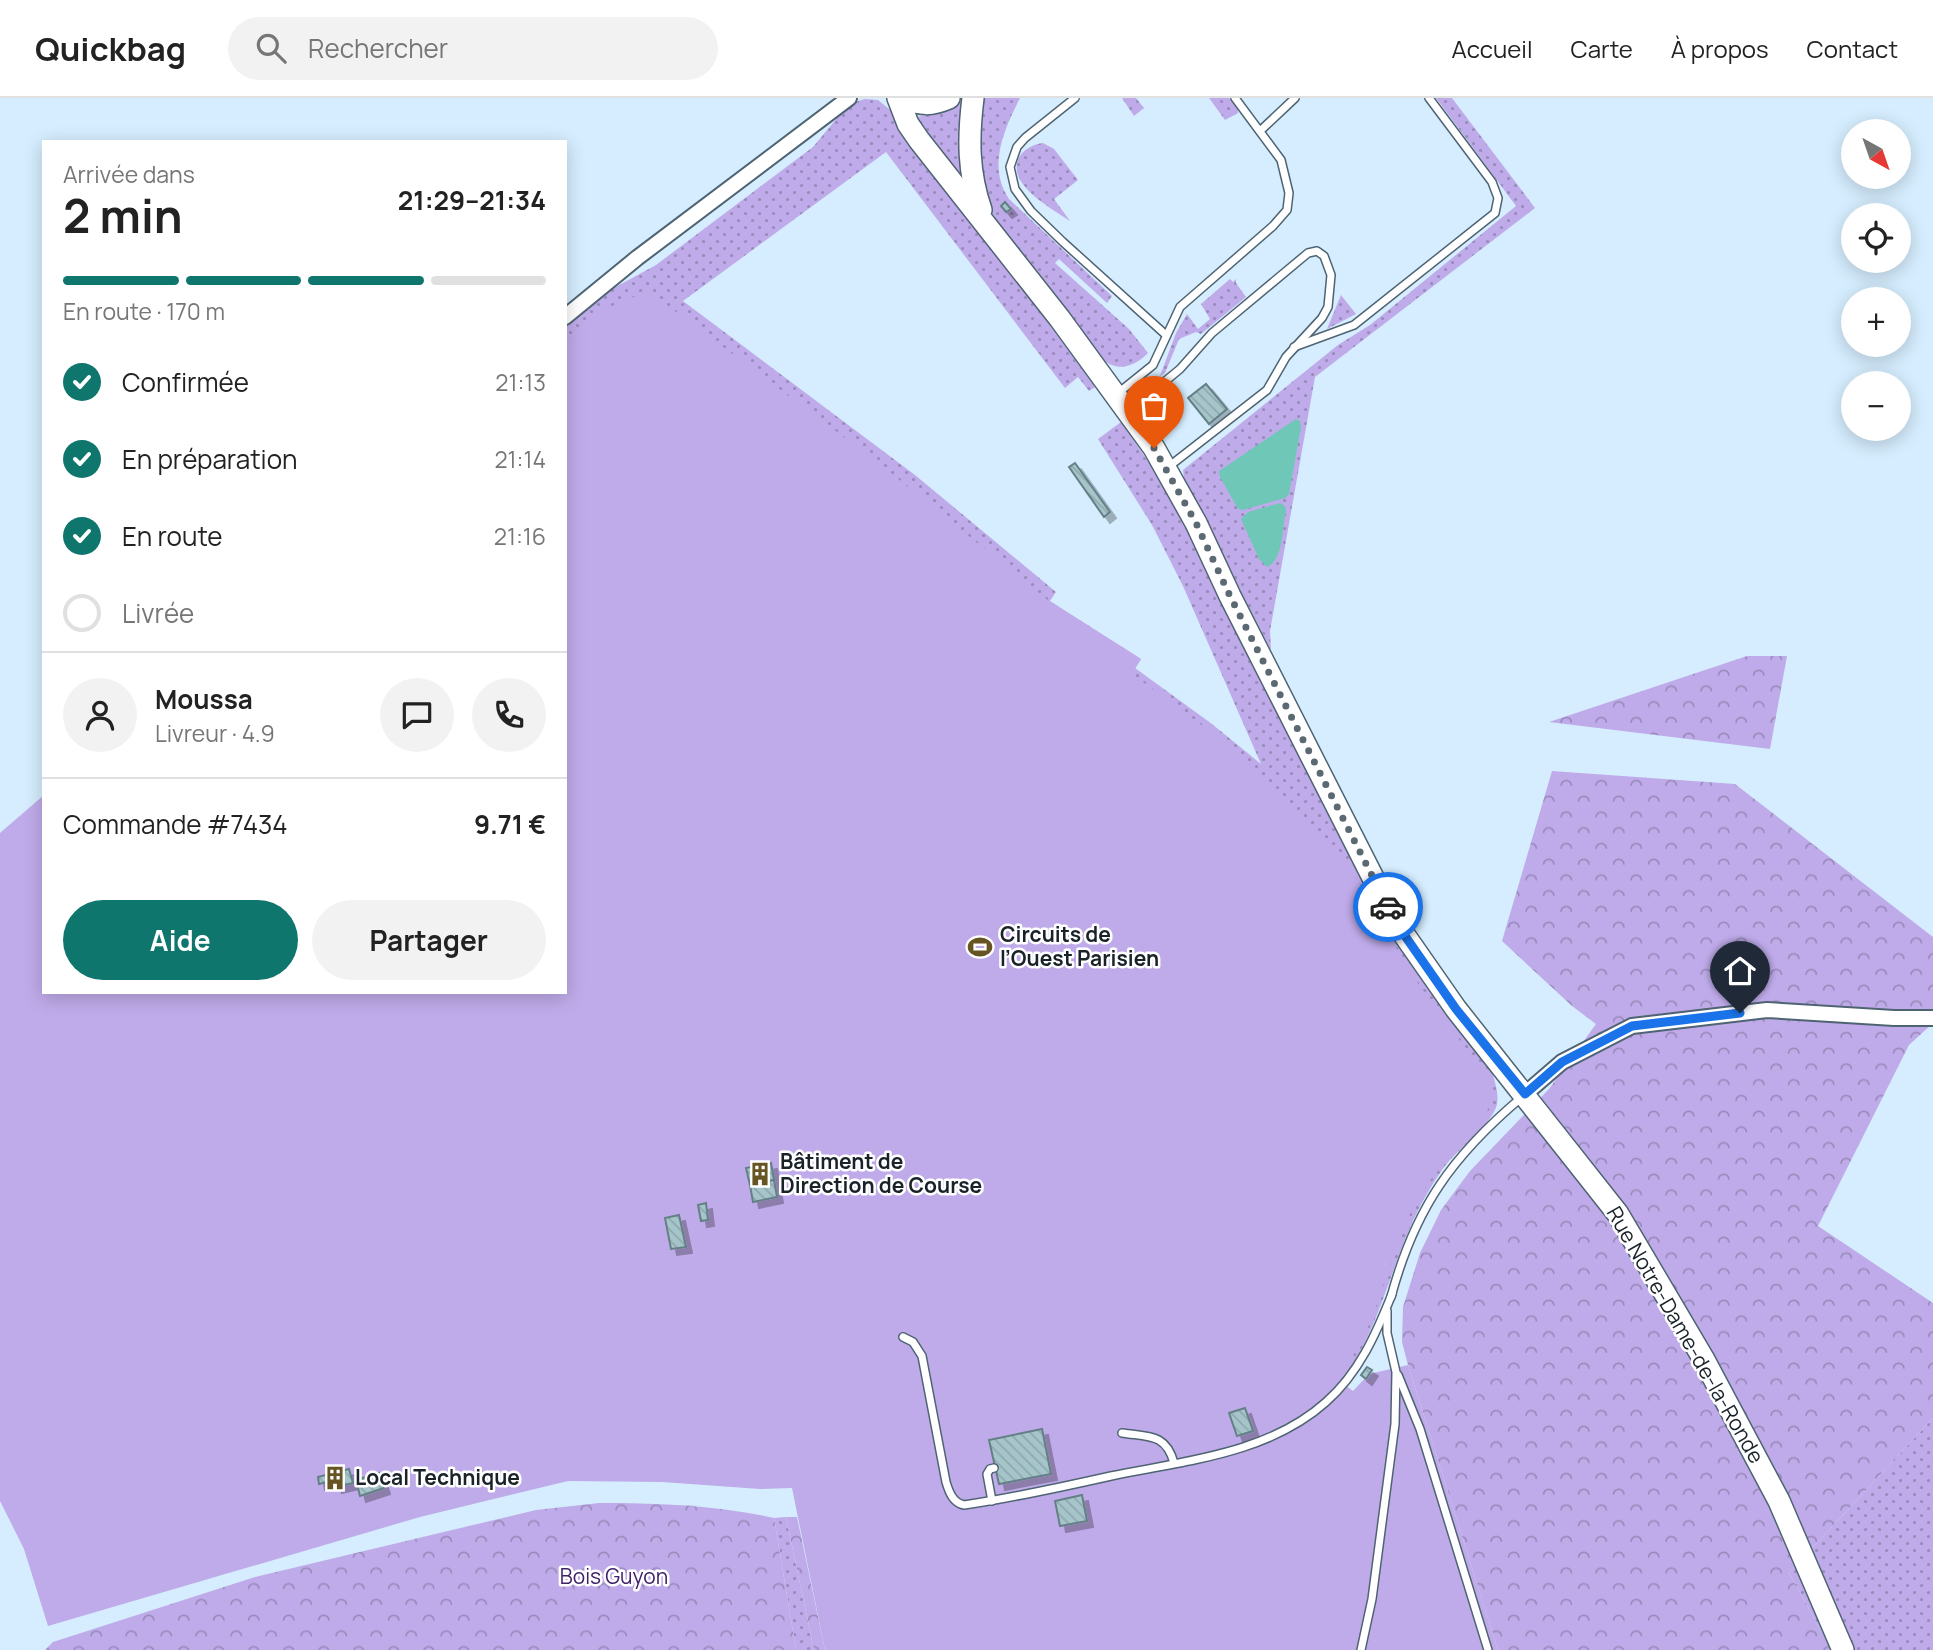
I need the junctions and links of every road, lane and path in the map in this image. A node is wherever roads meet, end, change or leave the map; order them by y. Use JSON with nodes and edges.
{"nodes":[{"id":1,"x":849,"y":98,"type":"edge"},
{"id":2,"x":901,"y":98,"type":"edge"},
{"id":3,"x":949,"y":98,"type":"edge"},
{"id":4,"x":974,"y":98,"type":"edge"},
{"id":5,"x":1075,"y":98,"type":"edge"},
{"id":6,"x":1235,"y":98,"type":"edge"},
{"id":7,"x":1295,"y":98,"type":"edge"},
{"id":8,"x":1429,"y":98,"type":"edge"},
{"id":9,"x":1260,"y":131,"type":"junction"},
{"id":10,"x":985,"y":222,"type":"junction"},
{"id":11,"x":567,"y":315,"type":"edge"},
{"id":12,"x":1167,"y":335,"type":"junction"},
{"id":13,"x":1293,"y":347,"type":"junction"},
{"id":14,"x":1123,"y":403,"type":"junction"},
{"id":15,"x":1166,"y":469,"type":"junction"},
{"id":16,"x":1933,"y":1017,"type":"edge"},
{"id":17,"x":1525,"y":1094,"type":"junction"},
{"id":18,"x":1392,"y":1294,"type":"junction"},
{"id":19,"x":903,"y":1337,"type":"dead end"},
{"id":20,"x":1396,"y":1372,"type":"junction"},
{"id":21,"x":1122,"y":1433,"type":"dead end"},
{"id":22,"x":1174,"y":1464,"type":"junction"},
{"id":23,"x":994,"y":1468,"type":"dead end"},
{"id":24,"x":992,"y":1501,"type":"junction"},
{"id":25,"x":1361,"y":1650,"type":"edge"},
{"id":26,"x":1489,"y":1650,"type":"edge"},
{"id":27,"x":1843,"y":1650,"type":"edge"}],
"edges":[{"from":1,"to":11,"type":"street"},
{"from":2,"to":3,"type":"main road","name":"Rue Notre-Dame-de-la-Ronde"},
{"from":2,"to":10,"type":"main road","name":"Rue Notre-Dame-de-la-Ronde"},
{"from":4,"to":10,"type":"main road","name":"Rue Notre-Dame-de-la-Ronde"},
{"from":5,"to":12,"type":"lane"},
{"from":6,"to":9,"type":"lane"},
{"from":7,"to":9,"type":"lane"},
{"from":8,"to":13,"type":"lane"},
{"from":9,"to":12,"type":"lane"},
{"from":10,"to":14,"type":"main road","name":"Rue Notre-Dame-de-la-Ronde"},
{"from":12,"to":14,"type":"lane"},
{"from":13,"to":14,"type":"lane"},
{"from":13,"to":15,"type":"lane"},
{"from":14,"to":15,"type":"main road","name":"Rue Notre-Dame-de-la-Ronde"},
{"from":15,"to":17,"type":"main road","name":"Rue Notre-Dame-de-la-Ronde"},
{"from":16,"to":17,"type":"street"},
{"from":17,"to":18,"type":"lane"},
{"from":17,"to":27,"type":"main road","name":"Rue Notre-Dame-de-la-Ronde"},
{"from":18,"to":20,"type":"lane"},
{"from":18,"to":22,"type":"lane"},
{"from":19,"to":24,"type":"lane"},
{"from":20,"to":25,"type":"lane"},
{"from":20,"to":26,"type":"lane"},
{"from":21,"to":22,"type":"lane"},
{"from":22,"to":24,"type":"lane"},
{"from":23,"to":24,"type":"lane"}]}
